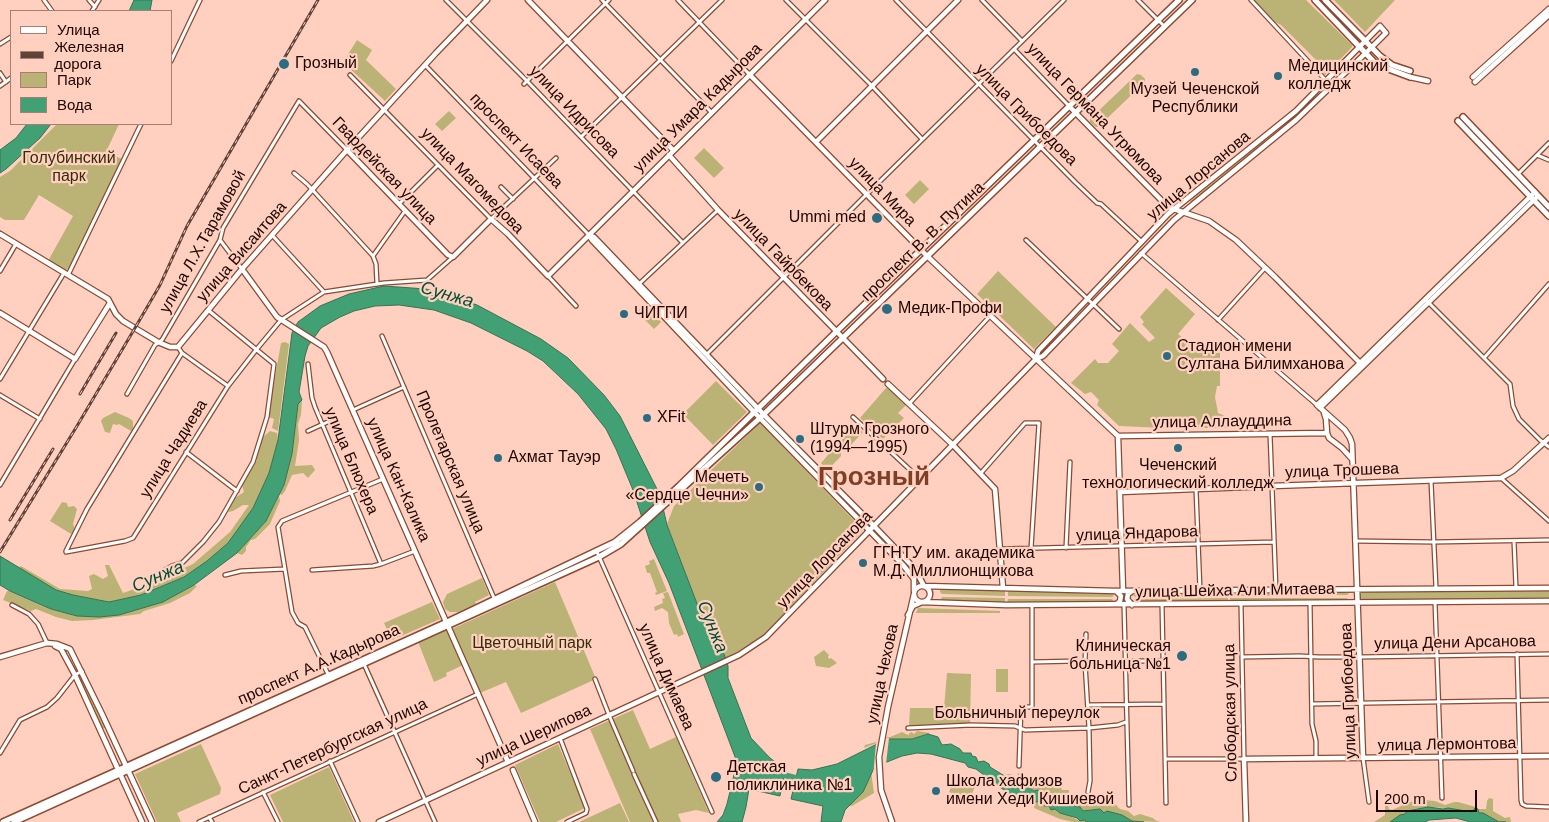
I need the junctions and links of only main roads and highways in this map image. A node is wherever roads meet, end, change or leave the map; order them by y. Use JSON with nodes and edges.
{"nodes":[{"id":1,"x":487,"y":0,"type":"edge"},
{"id":2,"x":528,"y":0,"type":"edge"},
{"id":3,"x":825,"y":0,"type":"edge"},
{"id":4,"x":958,"y":0,"type":"edge"},
{"id":5,"x":1179,"y":0,"type":"edge"},
{"id":6,"x":1192,"y":0,"type":"edge"},
{"id":7,"x":1311,"y":0,"type":"edge"},
{"id":8,"x":1315,"y":0,"type":"edge"},
{"id":9,"x":1325,"y":0,"type":"edge"},
{"id":10,"x":1549,"y":10,"type":"edge"},
{"id":11,"x":1330,"y":15,"type":"junction"},
{"id":12,"x":1549,"y":15,"type":"edge"},
{"id":13,"x":1365,"y":41,"type":"junction"},
{"id":14,"x":1360,"y":47,"type":"junction"},
{"id":15,"x":1372,"y":48,"type":"junction"},
{"id":16,"x":1365,"y":54,"type":"junction"},
{"id":17,"x":750,"y":74,"type":"junction"},
{"id":18,"x":1410,"y":74,"type":"junction"},
{"id":19,"x":1428,"y":81,"type":"dead end"},
{"id":20,"x":1069,"y":106,"type":"junction"},
{"id":21,"x":1075,"y":112,"type":"junction"},
{"id":22,"x":1463,"y":117,"type":"dead end"},
{"id":23,"x":1458,"y":121,"type":"dead end"},
{"id":24,"x":816,"y":142,"type":"junction"},
{"id":25,"x":347,"y":150,"type":"junction"},
{"id":26,"x":673,"y":150,"type":"junction"},
{"id":27,"x":669,"y":155,"type":"junction"},
{"id":28,"x":1536,"y":194,"type":"junction"},
{"id":29,"x":1532,"y":198,"type":"junction"},
{"id":30,"x":1549,"y":207,"type":"edge"},
{"id":31,"x":1173,"y":209,"type":"junction"},
{"id":32,"x":1185,"y":211,"type":"junction"},
{"id":33,"x":1549,"y":216,"type":"edge"},
{"id":34,"x":491,"y":220,"type":"joint"},
{"id":35,"x":0,"y":234,"type":"edge"},
{"id":36,"x":589,"y":235,"type":"junction"},
{"id":37,"x":921,"y":250,"type":"junction"},
{"id":38,"x":927,"y":256,"type":"junction"},
{"id":39,"x":242,"y":269,"type":"junction"},
{"id":40,"x":548,"y":276,"type":"joint"},
{"id":41,"x":110,"y":303,"type":"junction"},
{"id":42,"x":0,"y":313,"type":"edge"},
{"id":43,"x":836,"y":332,"type":"junction"},
{"id":44,"x":842,"y":338,"type":"junction"},
{"id":45,"x":705,"y":356,"type":"junction"},
{"id":46,"x":1036,"y":359,"type":"junction"},
{"id":47,"x":1362,"y":365,"type":"junction"},
{"id":48,"x":883,"y":379,"type":"dead end"},
{"id":49,"x":888,"y":384,"type":"dead end"},
{"id":50,"x":1320,"y":408,"type":"junction"},
{"id":51,"x":756,"y":410,"type":"junction"},
{"id":52,"x":762,"y":416,"type":"junction"},
{"id":53,"x":1327,"y":433,"type":"junction"},
{"id":54,"x":1118,"y":436,"type":"junction"},
{"id":55,"x":1549,"y":438,"type":"edge"},
{"id":56,"x":953,"y":445,"type":"junction"},
{"id":57,"x":1353,"y":460,"type":"junction"},
{"id":58,"x":1353,"y":483,"type":"junction"},
{"id":59,"x":1120,"y":492,"type":"junction"},
{"id":60,"x":669,"y":499,"type":"junction"},
{"id":61,"x":874,"y":526,"type":"junction"},
{"id":62,"x":870,"y":531,"type":"junction"},
{"id":63,"x":598,"y":555,"type":"junction"},
{"id":64,"x":924,"y":586,"type":"junction"},
{"id":65,"x":1003,"y":588,"type":"junction"},
{"id":66,"x":1549,"y":588,"type":"edge"},
{"id":67,"x":1357,"y":590,"type":"junction"},
{"id":68,"x":1116,"y":591,"type":"junction"},
{"id":69,"x":1123,"y":591,"type":"junction"},
{"id":70,"x":1132,"y":591,"type":"junction"},
{"id":71,"x":914,"y":592,"type":"junction"},
{"id":72,"x":1549,"y":601,"type":"edge"},
{"id":73,"x":922,"y":602,"type":"junction"},
{"id":74,"x":1358,"y":603,"type":"junction"},
{"id":75,"x":1116,"y":605,"type":"junction"},
{"id":76,"x":1132,"y":605,"type":"junction"},
{"id":77,"x":908,"y":615,"type":"junction"},
{"id":78,"x":448,"y":624,"type":"junction"},
{"id":79,"x":47,"y":643,"type":"junction"},
{"id":80,"x":72,"y":652,"type":"junction"},
{"id":81,"x":64,"y":654,"type":"junction"},
{"id":82,"x":0,"y":657,"type":"edge"},
{"id":83,"x":700,"y":673,"type":"joint"},
{"id":84,"x":1549,"y":756,"type":"edge"},
{"id":85,"x":1363,"y":758,"type":"junction"},
{"id":86,"x":1244,"y":759,"type":"joint"},
{"id":87,"x":508,"y":762,"type":"junction"},
{"id":88,"x":127,"y":768,"type":"junction"},
{"id":89,"x":512,"y":770,"type":"dead end"},
{"id":90,"x":119,"y":771,"type":"junction"},
{"id":91,"x":2,"y":822,"type":"edge"},
{"id":92,"x":14,"y":822,"type":"edge"},
{"id":93,"x":142,"y":822,"type":"edge"},
{"id":94,"x":152,"y":822,"type":"edge"},
{"id":95,"x":379,"y":822,"type":"edge"},
{"id":96,"x":535,"y":822,"type":"edge"},
{"id":97,"x":892,"y":822,"type":"edge"},
{"id":98,"x":1246,"y":822,"type":"edge"}],
"edges":[{"from":1,"to":25,"type":"main road","name":"улица Висаитова"},
{"from":2,"to":26,"type":"main road"},
{"from":3,"to":17,"type":"main road","name":"улица Умара Кадырова"},
{"from":4,"to":24,"type":"main road"},
{"from":5,"to":20,"type":"main road","name":"проспект В. В. Путина"},
{"from":6,"to":21,"type":"main road","name":"проспект В. В. Путина"},
{"from":7,"to":11,"type":"main road"},
{"from":8,"to":11,"type":"main road"},
{"from":9,"to":13,"type":"main road"},
{"from":10,"to":12,"type":"main road"},
{"from":11,"to":14,"type":"main road"},
{"from":13,"to":14,"type":"main road","name":"улица Лорсанова"},
{"from":13,"to":15,"type":"main road"},
{"from":13,"to":15,"type":"main road","name":"улица Лорсанова"},
{"from":14,"to":16,"type":"main road"},
{"from":14,"to":31,"type":"main road","name":"улица Лорсанова"},
{"from":15,"to":16,"type":"main road","name":"улица Лорсанова"},
{"from":15,"to":18,"type":"main road"},
{"from":16,"to":18,"type":"main road"},
{"from":16,"to":32,"type":"main road","name":"улица Лорсанова"},
{"from":17,"to":24,"type":"main road","name":"улица Мира"},
{"from":17,"to":26,"type":"main road","name":"улица Умара Кадырова"},
{"from":18,"to":19,"type":"main road"},
{"from":20,"to":21,"type":"main road","name":"улица Германа Угрюмова"},
{"from":20,"to":37,"type":"main road","name":"проспект В. В. Путина"},
{"from":21,"to":31,"type":"main road","name":"улица Германа Угрюмова"},
{"from":21,"to":38,"type":"main road","name":"проспект В. В. Путина"},
{"from":22,"to":28,"type":"main road"},
{"from":23,"to":29,"type":"main road"},
{"from":24,"to":37,"type":"main road","name":"улица Мира"},
{"from":25,"to":34,"type":"main road","name":"Гвардейская улица"},
{"from":25,"to":39,"type":"main road","name":"улица Висаитова"},
{"from":26,"to":27,"type":"main road","name":"улица Умара Кадырова"},
{"from":27,"to":36,"type":"main road","name":"улица Умара Кадырова"},
{"from":27,"to":43,"type":"main road","name":"улица Гайрбекова"},
{"from":28,"to":29,"type":"main road"},
{"from":28,"to":30,"type":"main road"},
{"from":29,"to":33,"type":"main road"},
{"from":29,"to":47,"type":"main road"},
{"from":31,"to":32,"type":"main road"},
{"from":31,"to":46,"type":"main road","name":"улица Лорсанова"},
{"from":32,"to":46,"type":"main road","name":"улица Лорсанова"},
{"from":32,"to":47,"type":"main road"},
{"from":34,"to":40,"type":"main road","name":"улица Магомедова"},
{"from":35,"to":41,"type":"main road"},
{"from":36,"to":40,"type":"main road","name":"улица Умара Кадырова"},
{"from":36,"to":45,"type":"main road"},
{"from":36,"to":45,"type":"main road"},
{"from":37,"to":38,"type":"main road","name":"улица Мира"},
{"from":37,"to":43,"type":"main road","name":"проспект В. В. Путина"},
{"from":38,"to":44,"type":"main road","name":"проспект В. В. Путина"},
{"from":38,"to":46,"type":"main road","name":"улица Мира"},
{"from":39,"to":41,"type":"main road","name":"улица Висаитова"},
{"from":39,"to":78,"type":"main road","name":"улица Кан-Калика"},
{"from":41,"to":42,"type":"main road"},
{"from":43,"to":44,"type":"main road","name":"улица Гайрбекова"},
{"from":43,"to":51,"type":"main road","name":"проспект В. В. Путина"},
{"from":44,"to":48,"type":"main road","name":"улица Гайрбекова"},
{"from":44,"to":52,"type":"main road","name":"проспект В. В. Путина"},
{"from":45,"to":51,"type":"main road"},
{"from":46,"to":54,"type":"main road","name":"улица Мира"},
{"from":46,"to":56,"type":"main road","name":"улица Лорсанова"},
{"from":47,"to":50,"type":"main road"},
{"from":49,"to":56,"type":"main road"},
{"from":50,"to":53,"type":"main road"},
{"from":50,"to":57,"type":"main road","name":"улица Грибоедова"},
{"from":51,"to":52,"type":"main road"},
{"from":51,"to":60,"type":"main road","name":"проспект В. В. Путина"},
{"from":52,"to":60,"type":"main road","name":"проспект В. В. Путина"},
{"from":52,"to":61,"type":"main road"},
{"from":52,"to":62,"type":"main road"},
{"from":53,"to":54,"type":"main road","name":"улица Аллауддина"},
{"from":53,"to":57,"type":"main road"},
{"from":54,"to":59,"type":"main road"},
{"from":55,"to":58,"type":"main road","name":"улица Трошева"},
{"from":56,"to":61,"type":"main road","name":"улица Лорсанова"},
{"from":56,"to":65,"type":"main road"},
{"from":57,"to":58,"type":"main road","name":"улица Грибоедова"},
{"from":58,"to":59,"type":"main road","name":"улица Трошева"},
{"from":58,"to":67,"type":"main road","name":"улица Грибоедова"},
{"from":59,"to":69,"type":"main road"},
{"from":60,"to":63,"type":"main road","name":"проспект А.А.Кадырова"},
{"from":61,"to":62,"type":"main road","name":"улица Лорсанова"},
{"from":61,"to":64,"type":"main road"},
{"from":62,"to":71,"type":"main road"},
{"from":62,"to":83,"type":"main road","name":"улица Лорсанова"},
{"from":63,"to":78,"type":"main road","name":"проспект А.А.Кадырова"},
{"from":63,"to":78,"type":"main road","name":"проспект А.А.Кадырова"},
{"from":64,"to":65,"type":"main road","name":"улица Шейха Али Митаева"},
{"from":64,"to":71,"type":"main road"},
{"from":64,"to":73,"type":"main road"},
{"from":65,"to":68,"type":"main road","name":"улица Шейха Али Митаева"},
{"from":66,"to":67,"type":"main road","name":"улица Шейха Али Митаева"},
{"from":67,"to":70,"type":"main road","name":"улица Шейха Али Митаева"},
{"from":67,"to":74,"type":"main road","name":"улица Грибоедова"},
{"from":68,"to":69,"type":"main road","name":"улица Шейха Али Митаева"},
{"from":68,"to":75,"type":"main road"},
{"from":69,"to":70,"type":"main road","name":"улица Шейха Али Митаева"},
{"from":70,"to":76,"type":"main road"},
{"from":71,"to":73,"type":"main road"},
{"from":71,"to":77,"type":"main road","name":"улица Чехова"},
{"from":72,"to":74,"type":"main road","name":"улица Шейха Али Митаева"},
{"from":73,"to":75,"type":"main road","name":"улица Шейха Али Митаева"},
{"from":73,"to":77,"type":"main road"},
{"from":74,"to":76,"type":"main road","name":"улица Шейха Али Митаева"},
{"from":74,"to":85,"type":"main road","name":"улица Грибоедова"},
{"from":75,"to":76,"type":"main road","name":"улица Шейха Али Митаева"},
{"from":77,"to":97,"type":"main road","name":"улица Чехова"},
{"from":78,"to":87,"type":"main road","name":"улица Кан-Калика"},
{"from":78,"to":88,"type":"main road","name":"проспект А.А.Кадырова"},
{"from":78,"to":88,"type":"main road","name":"проспект А.А.Кадырова"},
{"from":79,"to":80,"type":"main road"},
{"from":79,"to":81,"type":"main road"},
{"from":79,"to":82,"type":"main road"},
{"from":80,"to":81,"type":"main road"},
{"from":80,"to":88,"type":"main road"},
{"from":81,"to":90,"type":"main road"},
{"from":83,"to":87,"type":"main road","name":"улица Шерипова"},
{"from":84,"to":85,"type":"main road","name":"улица Лермонтова"},
{"from":85,"to":86,"type":"main road","name":"улица Лермонтова"},
{"from":86,"to":98,"type":"main road","name":"Слободская улица"},
{"from":87,"to":95,"type":"main road","name":"улица Шерипова"},
{"from":88,"to":90,"type":"main road","name":"проспект А.А.Кадырова"},
{"from":88,"to":94,"type":"main road"},
{"from":89,"to":96,"type":"main road"},
{"from":90,"to":91,"type":"main road","name":"проспект А.А.Кадырова"},
{"from":90,"to":92,"type":"main road","name":"проспект А.А.Кадырова"},
{"from":90,"to":93,"type":"main road"}]}
